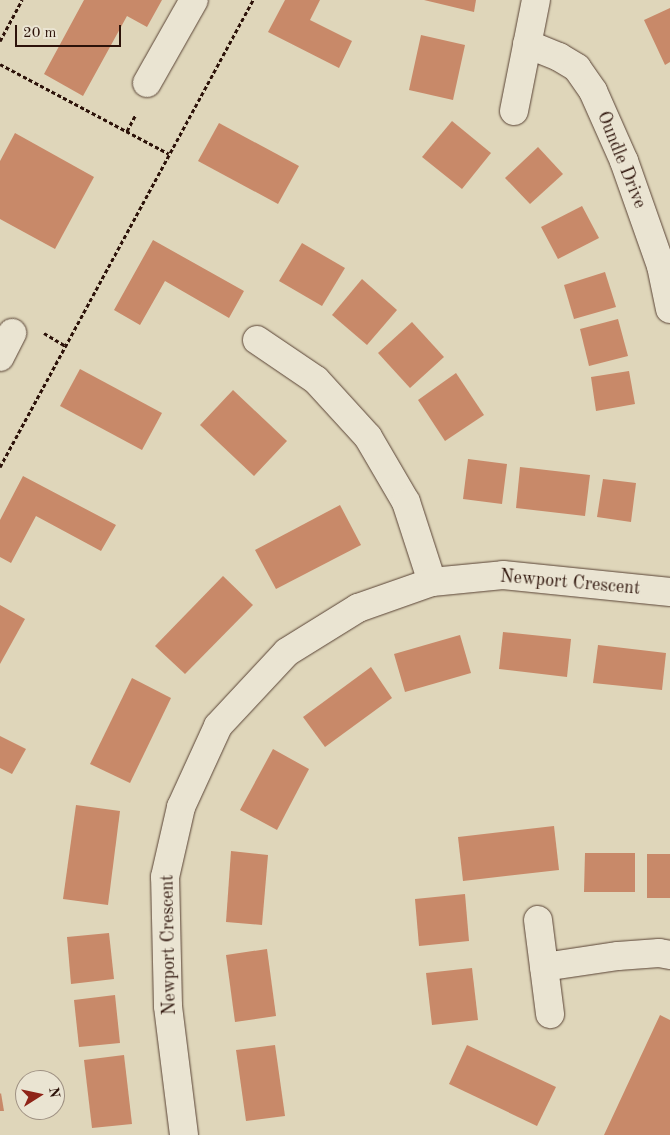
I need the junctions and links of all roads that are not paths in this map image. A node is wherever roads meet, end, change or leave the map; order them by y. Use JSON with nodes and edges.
{"nodes":[{"id":1,"x":194,"y":0,"type":"edge"},
{"id":2,"x":536,"y":0,"type":"edge"},
{"id":3,"x":527,"y":44,"type":"junction"},
{"id":4,"x":147,"y":83,"type":"dead end"},
{"id":5,"x":514,"y":111,"type":"dead end"},
{"id":6,"x":670,"y":309,"type":"edge"},
{"id":7,"x":257,"y":340,"type":"dead end"},
{"id":8,"x":432,"y":582,"type":"junction"},
{"id":9,"x":670,"y":592,"type":"edge"},
{"id":10,"x":538,"y":920,"type":"dead end"},
{"id":11,"x":670,"y":955,"type":"edge"},
{"id":12,"x":544,"y":967,"type":"junction"},
{"id":13,"x":550,"y":1014,"type":"dead end"},
{"id":14,"x":184,"y":1135,"type":"edge"}],
"edges":[{"from":1,"to":4,"type":"street"},
{"from":2,"to":3,"type":"street"},
{"from":3,"to":5,"type":"street"},
{"from":3,"to":6,"type":"street","name":"Oundle Drive"},
{"from":7,"to":8,"type":"street"},
{"from":8,"to":9,"type":"street","name":"Newport Crescent"},
{"from":8,"to":14,"type":"street","name":"Newport Crescent"},
{"from":10,"to":12,"type":"street"},
{"from":11,"to":12,"type":"street"},
{"from":12,"to":13,"type":"street"}]}
